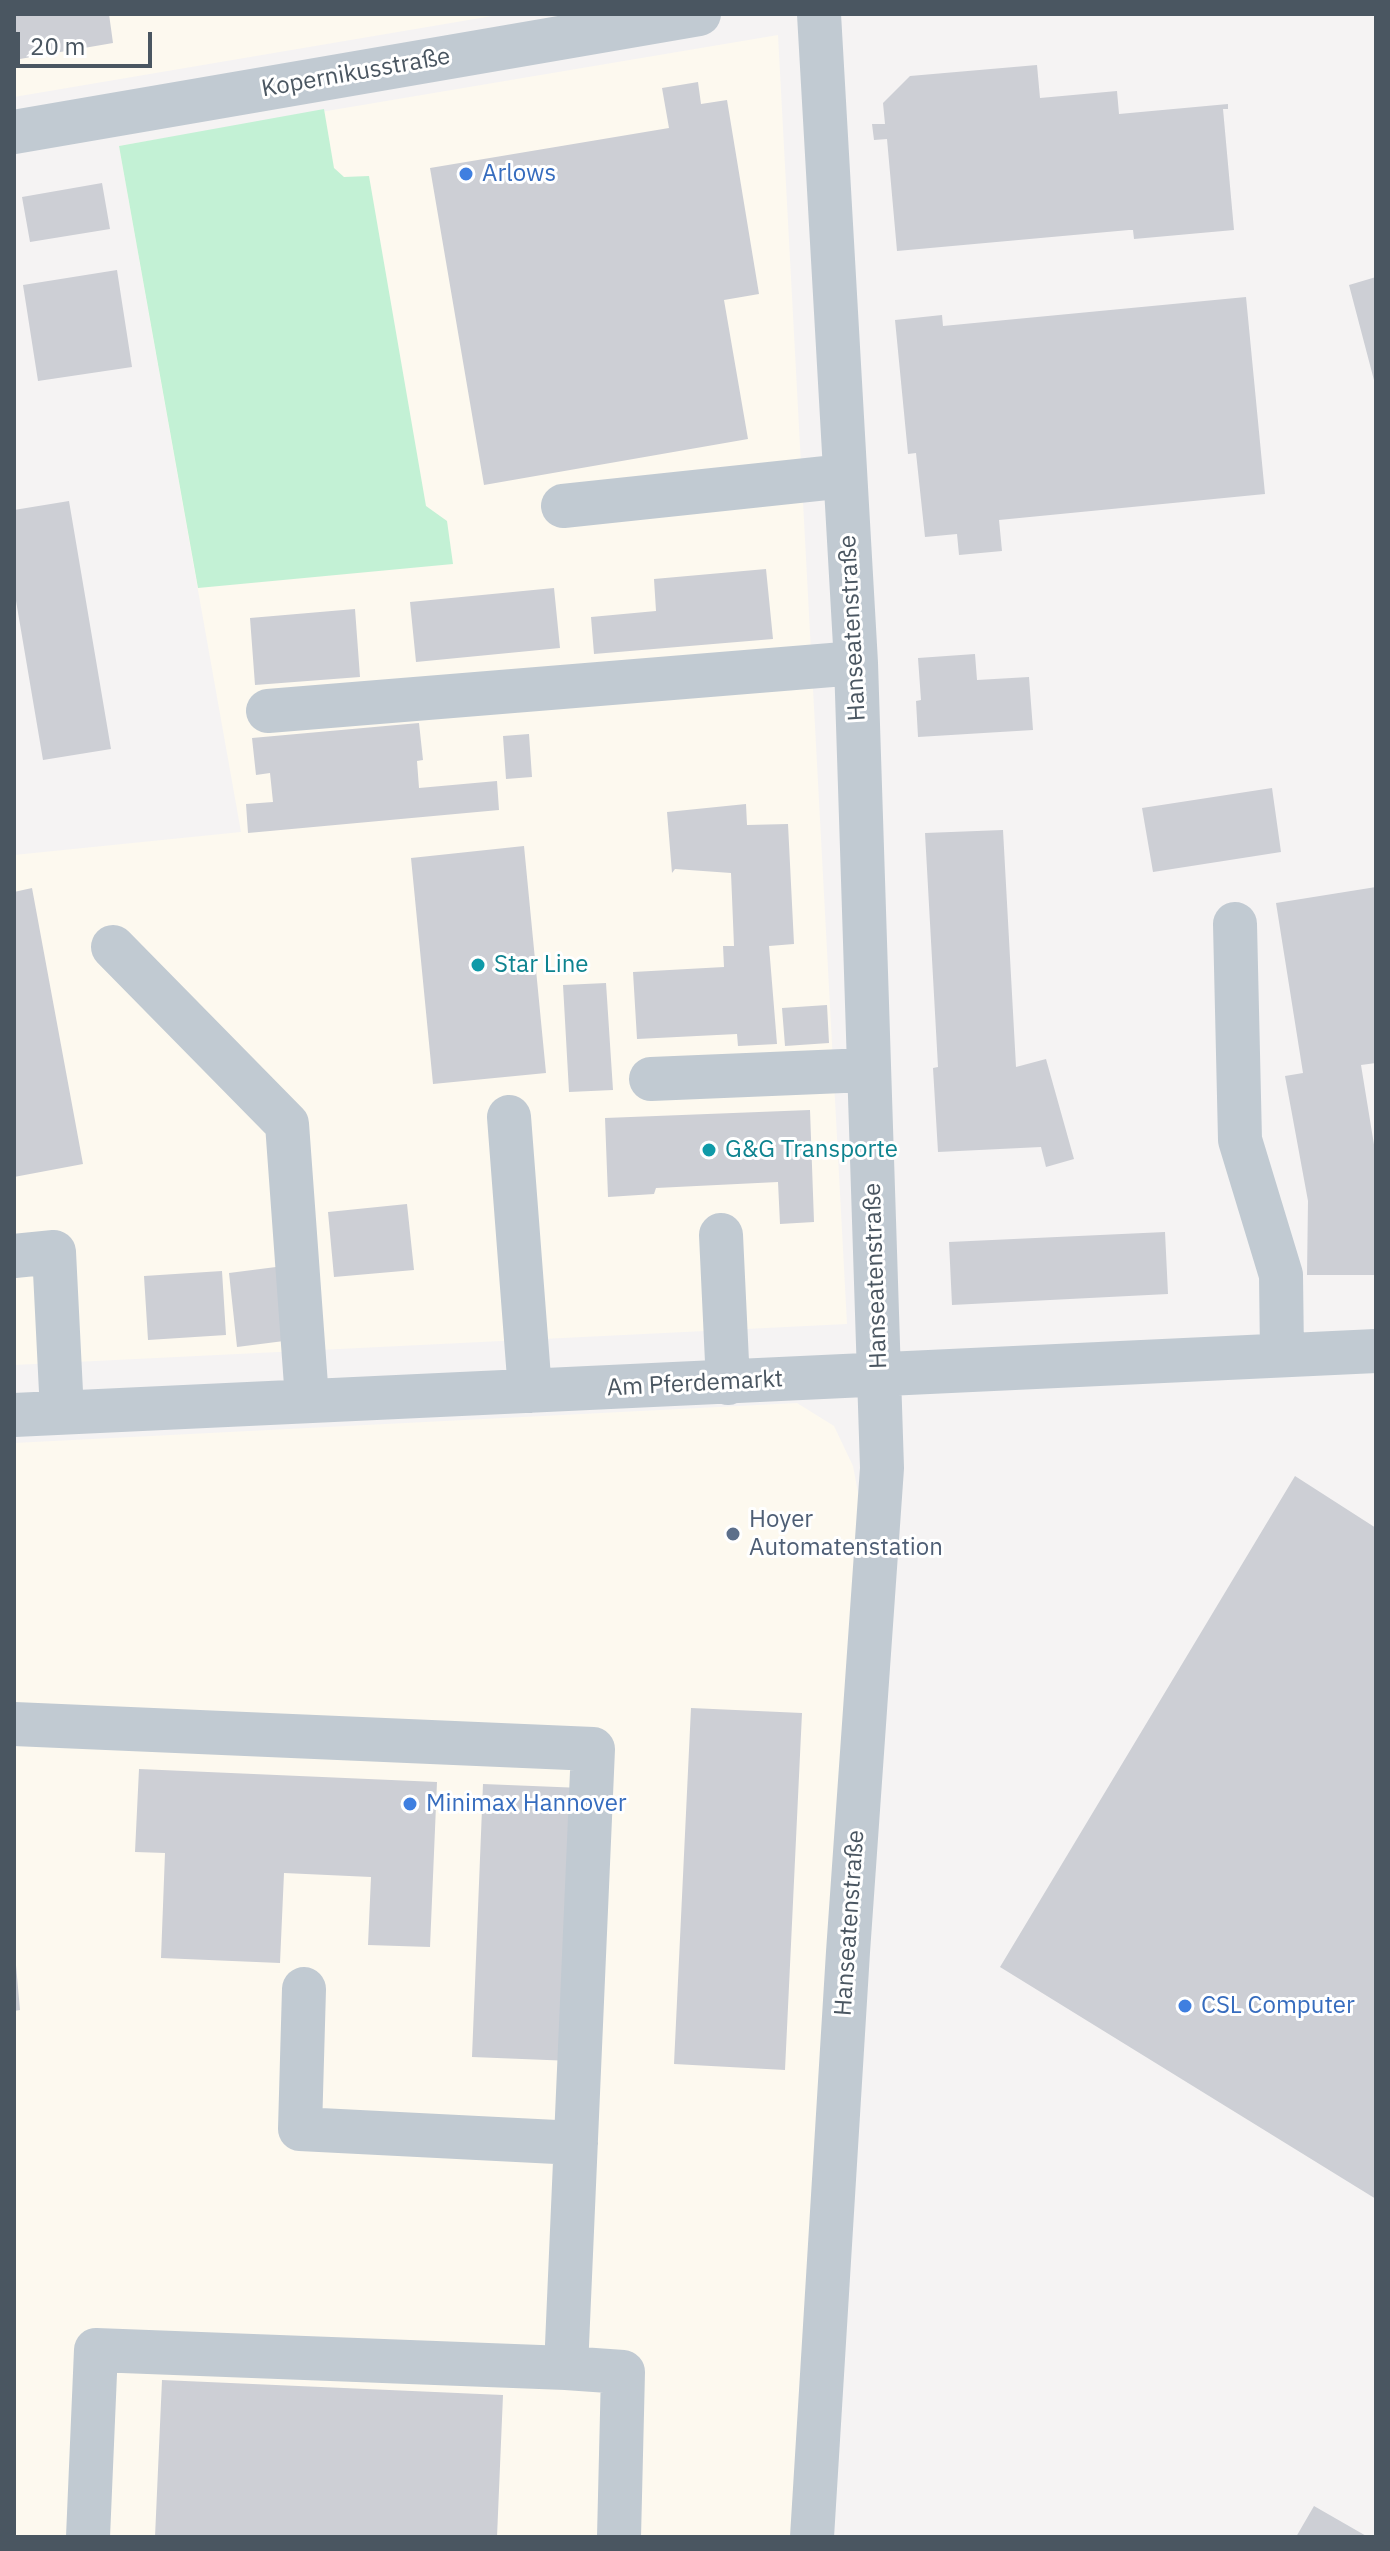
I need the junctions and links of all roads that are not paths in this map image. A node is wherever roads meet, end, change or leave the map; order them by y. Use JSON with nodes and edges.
{"nodes":[{"id":1,"x":699,"y":14,"type":"edge"},
{"id":2,"x":819,"y":14,"type":"edge"},
{"id":3,"x":608,"y":22,"type":"edge"},
{"id":4,"x":14,"y":132,"type":"edge"},
{"id":5,"x":845,"y":476,"type":"junction"},
{"id":6,"x":563,"y":506,"type":"dead end"},
{"id":7,"x":856,"y":663,"type":"junction"},
{"id":8,"x":268,"y":711,"type":"dead end"},
{"id":9,"x":1235,"y":924,"type":"dead end"},
{"id":10,"x":113,"y":947,"type":"dead end"},
{"id":11,"x":867,"y":1070,"type":"junction"},
{"id":12,"x":651,"y":1079,"type":"dead end"},
{"id":13,"x":509,"y":1117,"type":"dead end"},
{"id":14,"x":721,"y":1235,"type":"dead end"},
{"id":15,"x":14,"y":1256,"type":"edge"},
{"id":16,"x":1376,"y":1351,"type":"edge"},
{"id":17,"x":1282,"y":1354,"type":"junction"},
{"id":18,"x":881,"y":1376,"type":"junction"},
{"id":19,"x":728,"y":1383,"type":"junction"},
{"id":20,"x":530,"y":1391,"type":"junction"},
{"id":21,"x":307,"y":1399,"type":"junction"},
{"id":22,"x":62,"y":1412,"type":"junction"},
{"id":23,"x":14,"y":1415,"type":"edge"},
{"id":24,"x":14,"y":1724,"type":"edge"},
{"id":25,"x":304,"y":1989,"type":"dead end"},
{"id":26,"x":576,"y":2143,"type":"junction"},
{"id":27,"x":566,"y":2368,"type":"junction"},
{"id":28,"x":88,"y":2537,"type":"edge"},
{"id":29,"x":619,"y":2537,"type":"edge"},
{"id":30,"x":812,"y":2537,"type":"edge"}],
"edges":[{"from":1,"to":3,"type":"street","name":"Kopernikusstraße"},
{"from":2,"to":5,"type":"street","name":"Hanseatenstraße"},
{"from":3,"to":4,"type":"street","name":"Kopernikusstraße"},
{"from":5,"to":6,"type":"street"},
{"from":5,"to":7,"type":"street","name":"Hanseatenstraße"},
{"from":7,"to":8,"type":"street"},
{"from":7,"to":11,"type":"street","name":"Hanseatenstraße"},
{"from":9,"to":17,"type":"street"},
{"from":10,"to":21,"type":"street"},
{"from":11,"to":12,"type":"street"},
{"from":11,"to":18,"type":"street","name":"Hanseatenstraße"},
{"from":13,"to":20,"type":"street"},
{"from":14,"to":19,"type":"street"},
{"from":15,"to":22,"type":"street"},
{"from":16,"to":17,"type":"street","name":"Am Pferdemarkt"},
{"from":17,"to":18,"type":"street","name":"Am Pferdemarkt"},
{"from":18,"to":19,"type":"street","name":"Am Pferdemarkt"},
{"from":18,"to":30,"type":"street","name":"Hanseatenstraße"},
{"from":19,"to":20,"type":"street","name":"Am Pferdemarkt"},
{"from":20,"to":21,"type":"street","name":"Am Pferdemarkt"},
{"from":21,"to":22,"type":"street","name":"Am Pferdemarkt"},
{"from":22,"to":23,"type":"street","name":"Am Pferdemarkt"},
{"from":24,"to":26,"type":"street"},
{"from":25,"to":26,"type":"street"},
{"from":26,"to":27,"type":"street"},
{"from":27,"to":28,"type":"street"},
{"from":27,"to":29,"type":"street"}]}
